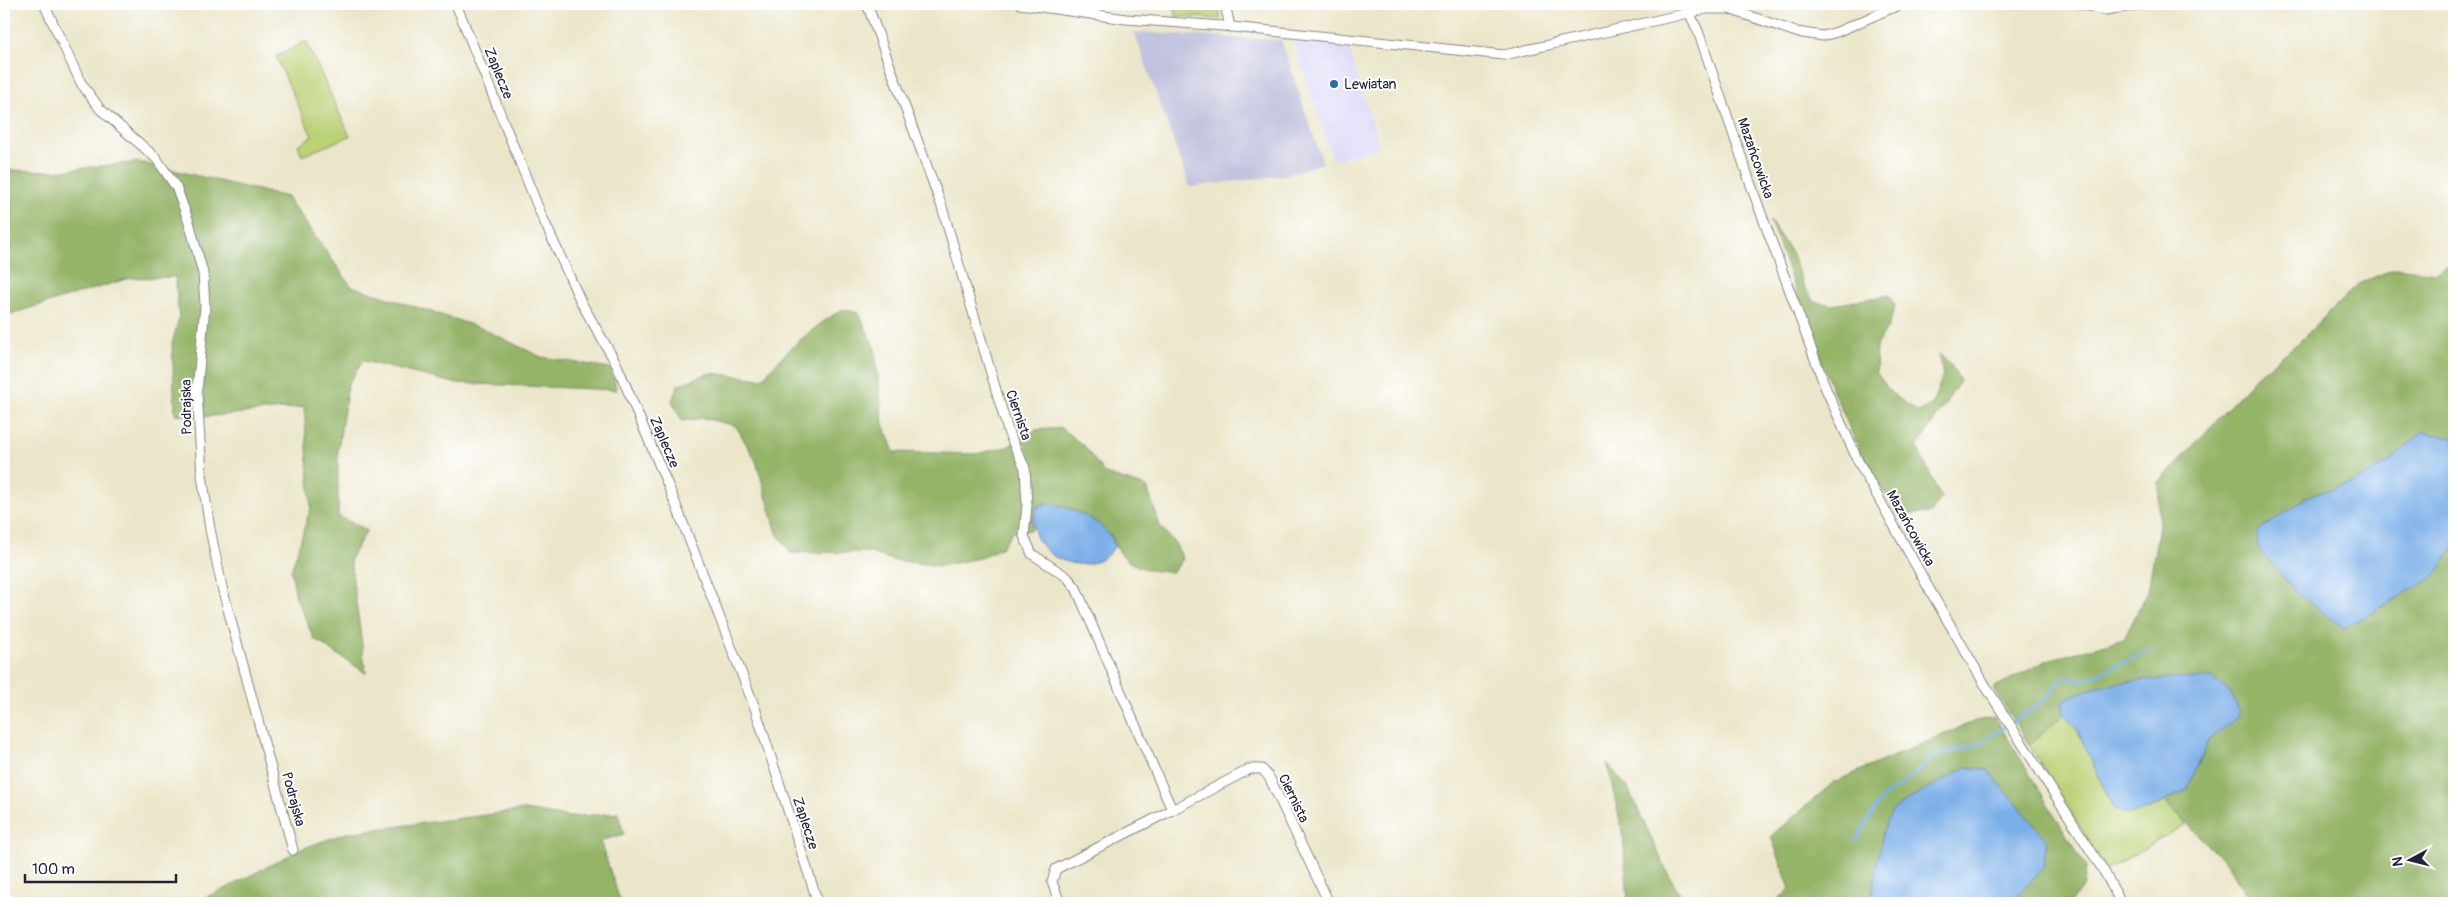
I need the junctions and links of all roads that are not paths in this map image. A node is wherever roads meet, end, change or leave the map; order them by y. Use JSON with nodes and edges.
{"nodes":[{"id":1,"x":44,"y":4,"type":"edge"},
{"id":2,"x":456,"y":4,"type":"edge"},
{"id":3,"x":867,"y":4,"type":"edge"},
{"id":4,"x":1020,"y":4,"type":"edge"},
{"id":5,"x":1225,"y":4,"type":"edge"},
{"id":6,"x":1901,"y":4,"type":"edge"},
{"id":7,"x":2080,"y":4,"type":"edge"},
{"id":8,"x":2145,"y":4,"type":"edge"},
{"id":9,"x":1686,"y":8,"type":"edge"},
{"id":10,"x":1230,"y":27,"type":"junction"},
{"id":11,"x":1172,"y":810,"type":"junction"},
{"id":12,"x":293,"y":850,"type":"dead end"},
{"id":13,"x":818,"y":903,"type":"edge"},
{"id":14,"x":1060,"y":903,"type":"edge"},
{"id":15,"x":1329,"y":903,"type":"edge"},
{"id":16,"x":2121,"y":903,"type":"edge"}],
"edges":[{"from":1,"to":12,"type":"street","name":"Podrajska"},
{"from":2,"to":13,"type":"street","name":"Zaplecze"},
{"from":3,"to":11,"type":"street","name":"Ciernista"},
{"from":4,"to":10,"type":"street"},
{"from":5,"to":10,"type":"street"},
{"from":6,"to":9,"type":"street"},
{"from":7,"to":8,"type":"street"},
{"from":9,"to":10,"type":"street"},
{"from":9,"to":16,"type":"street","name":"Mazańcowicka"},
{"from":11,"to":14,"type":"street","name":"Ciernista"},
{"from":11,"to":15,"type":"street","name":"Ciernista"}]}
